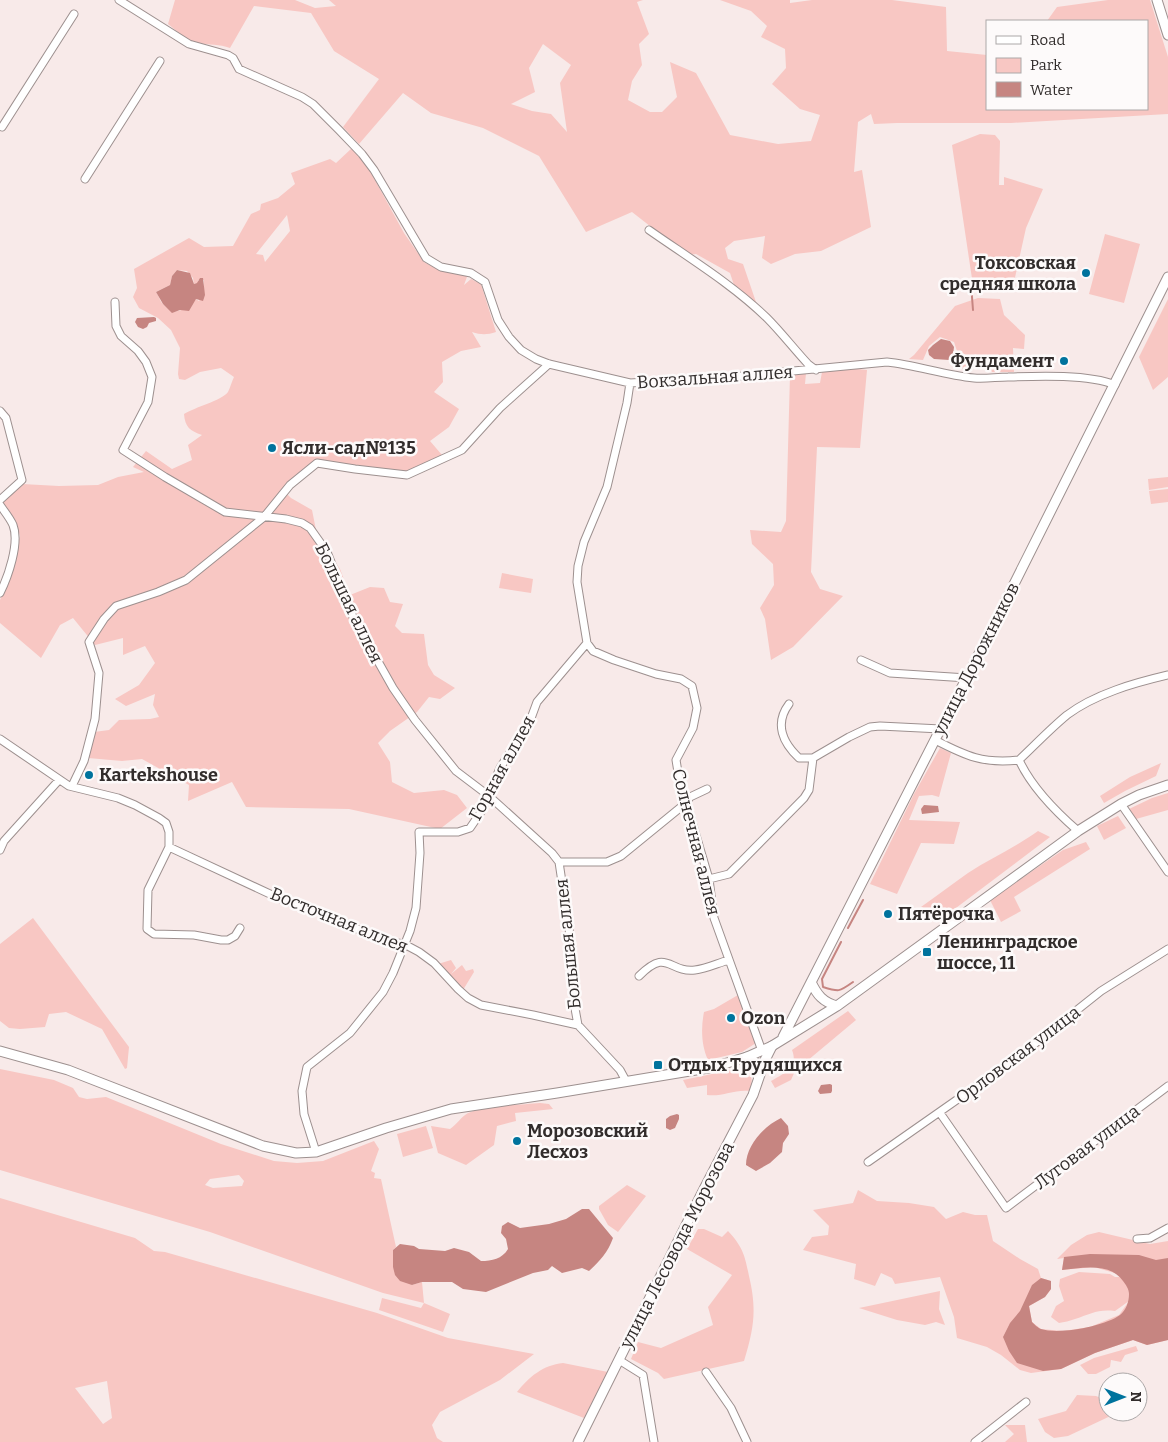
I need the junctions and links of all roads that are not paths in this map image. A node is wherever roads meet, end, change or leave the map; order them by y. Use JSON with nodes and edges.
{"nodes":[{"id":1,"x":119,"y":0,"type":"edge"},
{"id":2,"x":1157,"y":0,"type":"edge"},
{"id":3,"x":74,"y":14,"type":"dead end"},
{"id":4,"x":1168,"y":36,"type":"edge"},
{"id":5,"x":160,"y":61,"type":"dead end"},
{"id":6,"x":2,"y":127,"type":"dead end"},
{"id":7,"x":85,"y":179,"type":"dead end"},
{"id":8,"x":649,"y":230,"type":"dead end"},
{"id":9,"x":1168,"y":277,"type":"edge"},
{"id":10,"x":115,"y":302,"type":"dead end"},
{"id":11,"x":549,"y":364,"type":"junction"},
{"id":12,"x":816,"y":370,"type":"junction"},
{"id":13,"x":630,"y":383,"type":"junction"},
{"id":14,"x":1115,"y":385,"type":"junction"},
{"id":15,"x":0,"y":411,"type":"edge"},
{"id":16,"x":0,"y":500,"type":"edge"},
{"id":17,"x":0,"y":505,"type":"edge"},
{"id":18,"x":264,"y":517,"type":"junction"},
{"id":19,"x":0,"y":593,"type":"edge"},
{"id":20,"x":587,"y":643,"type":"junction"},
{"id":21,"x":861,"y":660,"type":"dead end"},
{"id":22,"x":1168,"y":676,"type":"edge"},
{"id":23,"x":967,"y":678,"type":"junction"},
{"id":24,"x":789,"y":704,"type":"dead end"},
{"id":25,"x":941,"y":729,"type":"junction"},
{"id":26,"x":0,"y":739,"type":"edge"},
{"id":27,"x":935,"y":740,"type":"junction"},
{"id":28,"x":813,"y":758,"type":"junction"},
{"id":29,"x":1019,"y":760,"type":"junction"},
{"id":30,"x":59,"y":780,"type":"junction"},
{"id":31,"x":1168,"y":785,"type":"edge"},
{"id":32,"x":72,"y":786,"type":"junction"},
{"id":33,"x":708,"y":789,"type":"dead end"},
{"id":34,"x":489,"y":796,"type":"junction"},
{"id":35,"x":686,"y":803,"type":"junction"},
{"id":36,"x":1121,"y":804,"type":"junction"},
{"id":37,"x":1078,"y":831,"type":"junction"},
{"id":38,"x":169,"y":847,"type":"junction"},
{"id":39,"x":0,"y":850,"type":"edge"},
{"id":40,"x":559,"y":862,"type":"junction"},
{"id":41,"x":1168,"y":872,"type":"edge"},
{"id":42,"x":709,"y":879,"type":"junction"},
{"id":43,"x":240,"y":928,"type":"dead end"},
{"id":44,"x":404,"y":944,"type":"junction"},
{"id":45,"x":1168,"y":949,"type":"edge"},
{"id":46,"x":729,"y":960,"type":"junction"},
{"id":47,"x":638,"y":976,"type":"dead end"},
{"id":48,"x":811,"y":982,"type":"junction"},
{"id":49,"x":837,"y":1006,"type":"junction"},
{"id":50,"x":578,"y":1025,"type":"junction"},
{"id":51,"x":782,"y":1040,"type":"junction"},
{"id":52,"x":772,"y":1046,"type":"junction"},
{"id":53,"x":762,"y":1050,"type":"junction"},
{"id":54,"x":0,"y":1051,"type":"edge"},
{"id":55,"x":747,"y":1057,"type":"junction"},
{"id":56,"x":758,"y":1077,"type":"junction"},
{"id":57,"x":626,"y":1081,"type":"junction"},
{"id":58,"x":1168,"y":1086,"type":"edge"},
{"id":59,"x":940,"y":1113,"type":"junction"},
{"id":60,"x":316,"y":1152,"type":"junction"},
{"id":61,"x":868,"y":1162,"type":"dead end"},
{"id":62,"x":1168,"y":1228,"type":"edge"},
{"id":63,"x":1137,"y":1239,"type":"dead end"},
{"id":64,"x":620,"y":1360,"type":"junction"},
{"id":65,"x":706,"y":1372,"type":"dead end"},
{"id":66,"x":1026,"y":1402,"type":"dead end"},
{"id":67,"x":578,"y":1442,"type":"edge"},
{"id":68,"x":654,"y":1442,"type":"edge"},
{"id":69,"x":747,"y":1442,"type":"edge"},
{"id":70,"x":975,"y":1442,"type":"edge"}],
"edges":[{"from":1,"to":11,"type":"street","name":"Вокзальная аллея"},
{"from":2,"to":4,"type":"main road"},
{"from":3,"to":6,"type":"street"},
{"from":5,"to":7,"type":"street"},
{"from":8,"to":12,"type":"street","name":"Вокзальная аллея"},
{"from":9,"to":14,"type":"main road","name":"улица Дорожников"},
{"from":10,"to":18,"type":"street","name":"Большая аллея"},
{"from":11,"to":13,"type":"street","name":"Вокзальная аллея"},
{"from":11,"to":18,"type":"street"},
{"from":12,"to":13,"type":"street","name":"Вокзальная аллея"},
{"from":12,"to":14,"type":"street"},
{"from":13,"to":20,"type":"street"},
{"from":14,"to":23,"type":"main road","name":"улица Дорожников"},
{"from":15,"to":16,"type":"street"},
{"from":17,"to":19,"type":"street"},
{"from":18,"to":32,"type":"street"},
{"from":18,"to":34,"type":"street","name":"Большая аллея"},
{"from":20,"to":34,"type":"street","name":"Горная аллея"},
{"from":20,"to":35,"type":"street","name":"Солнечная аллея"},
{"from":21,"to":23,"type":"street"},
{"from":22,"to":29,"type":"street"},
{"from":23,"to":25,"type":"main road","name":"улица Дорожников"},
{"from":24,"to":28,"type":"street"},
{"from":25,"to":27,"type":"main road","name":"улица Дорожников"},
{"from":25,"to":28,"type":"street"},
{"from":26,"to":30,"type":"street"},
{"from":27,"to":29,"type":"street"},
{"from":27,"to":48,"type":"main road","name":"улица Дорожников"},
{"from":28,"to":42,"type":"street"},
{"from":29,"to":37,"type":"street"},
{"from":30,"to":32,"type":"street"},
{"from":30,"to":39,"type":"street"},
{"from":31,"to":36,"type":"main road"},
{"from":32,"to":38,"type":"street"},
{"from":33,"to":35,"type":"street"},
{"from":34,"to":40,"type":"street","name":"Большая аллея"},
{"from":34,"to":44,"type":"street","name":"Горная аллея"},
{"from":35,"to":40,"type":"street"},
{"from":35,"to":42,"type":"street","name":"Солнечная аллея"},
{"from":36,"to":37,"type":"main road"},
{"from":36,"to":41,"type":"street"},
{"from":37,"to":49,"type":"main road"},
{"from":38,"to":43,"type":"street"},
{"from":38,"to":44,"type":"street","name":"Восточная аллея"},
{"from":40,"to":50,"type":"street","name":"Большая аллея"},
{"from":42,"to":46,"type":"street","name":"Солнечная аллея"},
{"from":44,"to":50,"type":"street","name":"Восточная аллея"},
{"from":44,"to":60,"type":"street","name":"Горная аллея"},
{"from":45,"to":59,"type":"street","name":"Орловская улица"},
{"from":46,"to":47,"type":"street"},
{"from":46,"to":53,"type":"street","name":"Солнечная аллея"},
{"from":48,"to":49,"type":"main road"},
{"from":48,"to":51,"type":"main road","name":"улица Дорожников"},
{"from":49,"to":51,"type":"main road"},
{"from":50,"to":57,"type":"street"},
{"from":51,"to":52,"type":"main road"},
{"from":52,"to":53,"type":"main road"},
{"from":52,"to":56,"type":"main road","name":"улица Лесовода Морозова"},
{"from":53,"to":55,"type":"main road"},
{"from":54,"to":60,"type":"main road"},
{"from":55,"to":56,"type":"main road"},
{"from":55,"to":57,"type":"main road"},
{"from":56,"to":64,"type":"main road","name":"улица Лесовода Морозова"},
{"from":57,"to":60,"type":"main road"},
{"from":58,"to":59,"type":"street","name":"Луговая улица"},
{"from":59,"to":61,"type":"street","name":"Орловская улица"},
{"from":62,"to":63,"type":"street"},
{"from":64,"to":67,"type":"main road","name":"улица Лесовода Морозова"},
{"from":64,"to":68,"type":"street"},
{"from":65,"to":69,"type":"street"},
{"from":66,"to":70,"type":"street"}]}
